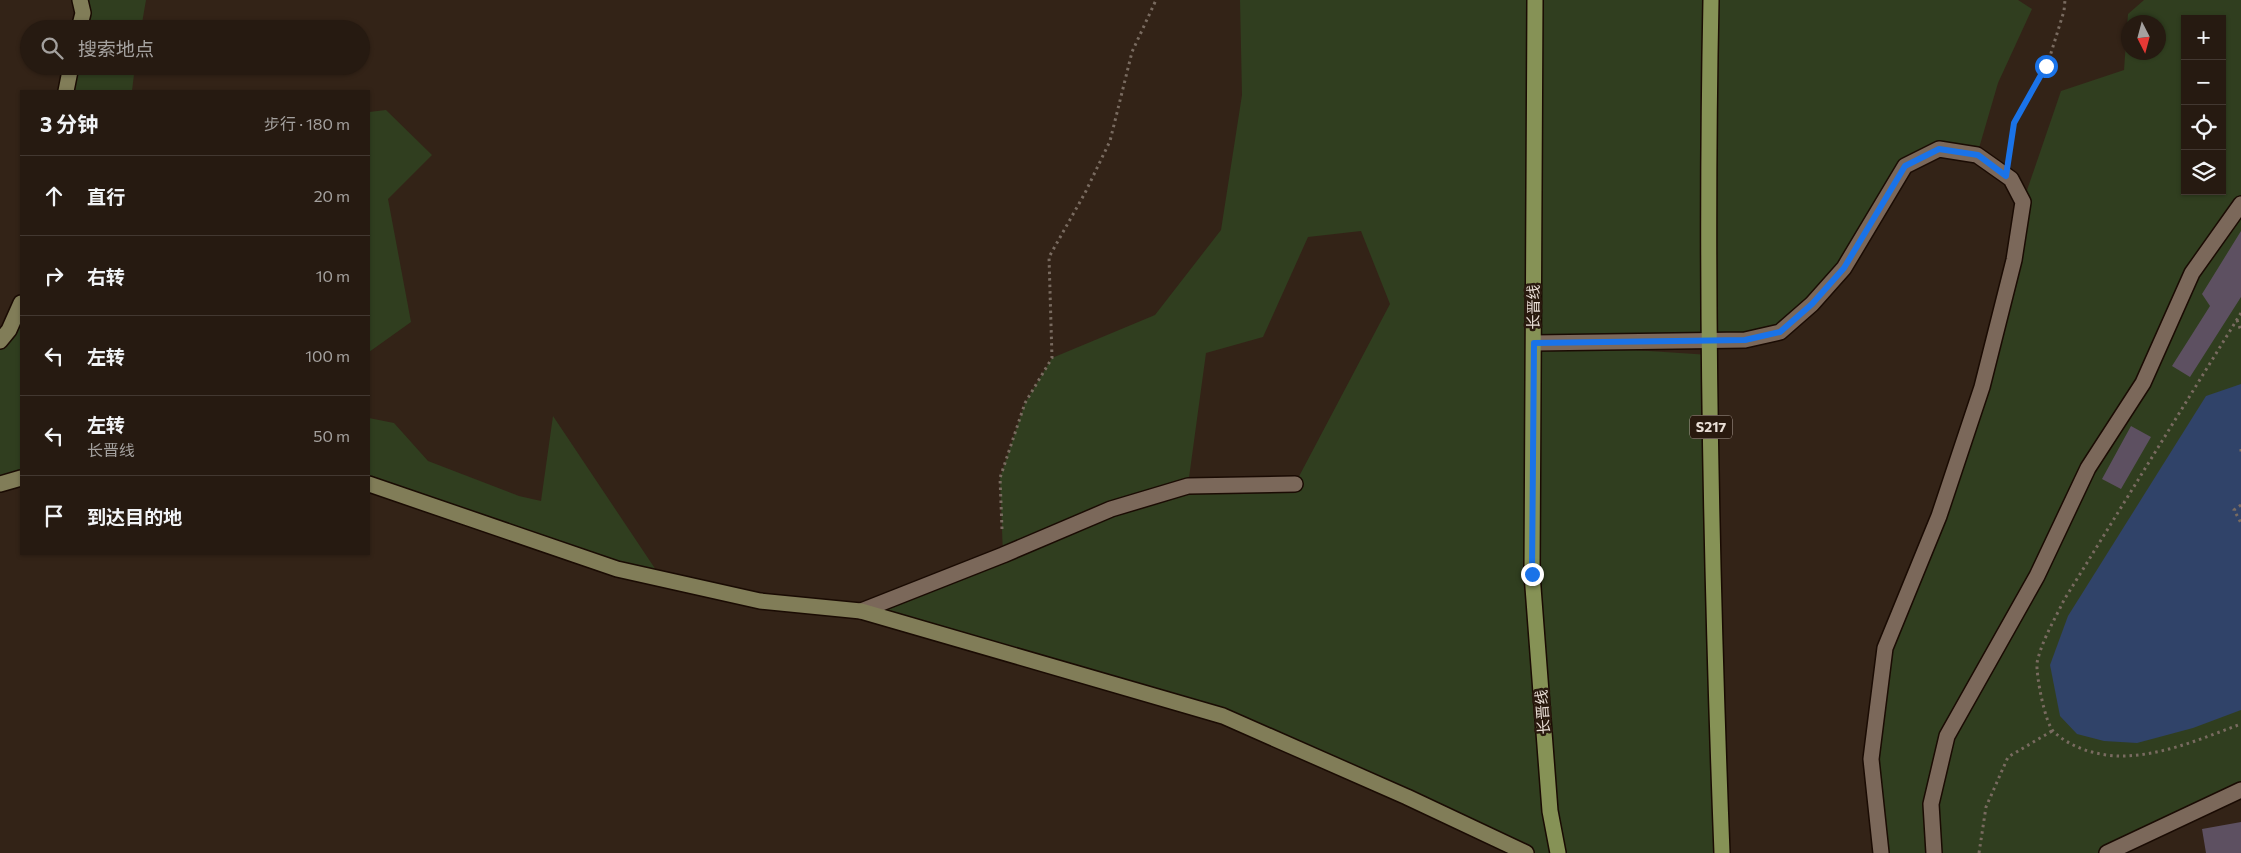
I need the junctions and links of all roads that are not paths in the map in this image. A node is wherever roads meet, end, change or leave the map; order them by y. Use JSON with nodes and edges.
{"nodes":[{"id":1,"x":80,"y":0,"type":"edge"},
{"id":2,"x":1535,"y":0,"type":"edge"},
{"id":3,"x":1711,"y":0,"type":"edge"},
{"id":4,"x":81,"y":20,"type":"edge"},
{"id":5,"x":69,"y":75,"type":"edge"},
{"id":6,"x":66,"y":90,"type":"edge"},
{"id":7,"x":2241,"y":204,"type":"edge"},
{"id":8,"x":20,"y":305,"type":"edge"},
{"id":9,"x":0,"y":341,"type":"edge"},
{"id":10,"x":1709,"y":341,"type":"junction"},
{"id":11,"x":1534,"y":343,"type":"junction"},
{"id":12,"x":20,"y":478,"type":"edge"},
{"id":13,"x":0,"y":484,"type":"edge"},
{"id":14,"x":370,"y":484,"type":"edge"},
{"id":15,"x":1295,"y":484,"type":"dead end"},
{"id":16,"x":861,"y":611,"type":"junction"},
{"id":17,"x":2241,"y":790,"type":"edge"},
{"id":18,"x":1526,"y":853,"type":"edge"},
{"id":19,"x":1558,"y":853,"type":"edge"},
{"id":20,"x":1722,"y":853,"type":"edge"},
{"id":21,"x":1880,"y":853,"type":"edge"},
{"id":22,"x":1934,"y":853,"type":"edge"},
{"id":23,"x":2107,"y":853,"type":"edge"}],
"edges":[{"from":1,"to":4,"type":"main road"},
{"from":2,"to":11,"type":"main road","name":"长晋线"},
{"from":3,"to":10,"type":"main road","number":"S217"},
{"from":5,"to":6,"type":"main road"},
{"from":7,"to":22,"type":"street"},
{"from":8,"to":9,"type":"main road"},
{"from":10,"to":11,"type":"street"},
{"from":10,"to":20,"type":"main road","number":"S217"},
{"from":10,"to":21,"type":"street"},
{"from":11,"to":19,"type":"main road","name":"长晋线"},
{"from":12,"to":13,"type":"main road"},
{"from":14,"to":16,"type":"main road"},
{"from":15,"to":16,"type":"street"},
{"from":16,"to":18,"type":"main road"},
{"from":17,"to":23,"type":"street"}]}
